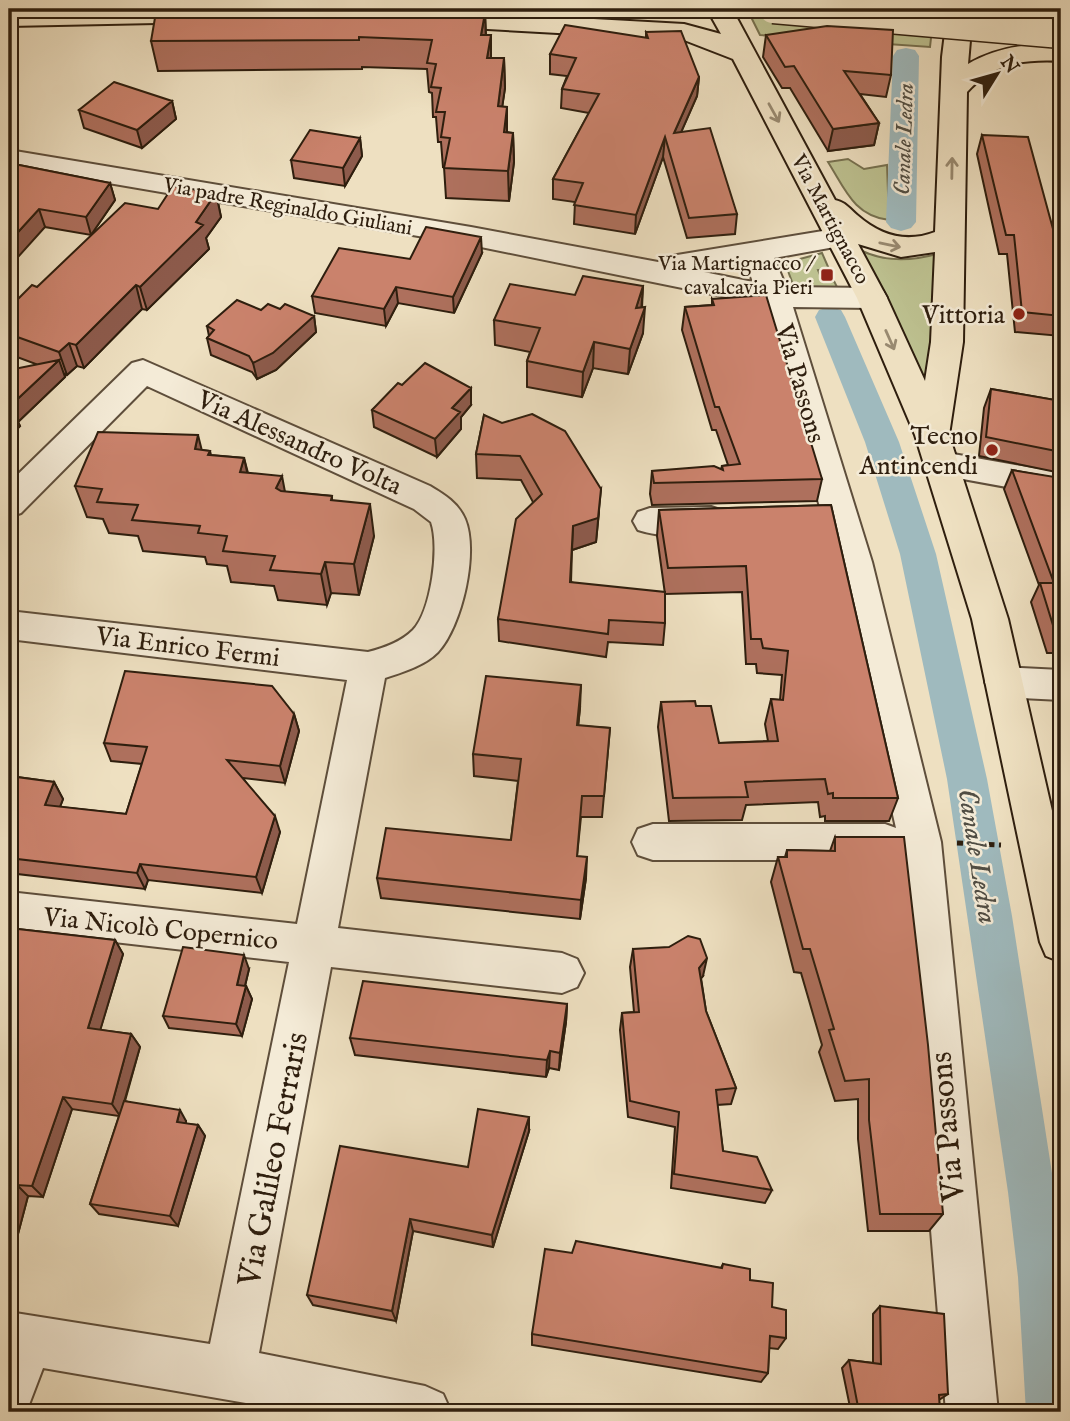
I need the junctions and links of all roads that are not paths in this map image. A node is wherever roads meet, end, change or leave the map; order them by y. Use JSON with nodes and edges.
{"nodes":[{"id":1,"x":454,"y":9,"type":"edge"},
{"id":2,"x":720,"y":9,"type":"edge"},
{"id":3,"x":773,"y":9,"type":"edge"},
{"id":4,"x":960,"y":9,"type":"edge"},
{"id":5,"x":969,"y":9,"type":"edge"},
{"id":6,"x":282,"y":13,"type":"edge"},
{"id":7,"x":309,"y":13,"type":"junction"},
{"id":8,"x":228,"y":14,"type":"edge"},
{"id":9,"x":522,"y":16,"type":"edge"},
{"id":10,"x":9,"y":18,"type":"edge"},
{"id":11,"x":1061,"y":20,"type":"edge"},
{"id":12,"x":1061,"y":34,"type":"edge"},
{"id":13,"x":741,"y":53,"type":"junction"},
{"id":14,"x":1061,"y":53,"type":"edge"},
{"id":15,"x":955,"y":90,"type":"junction"},
{"id":16,"x":9,"y":158,"type":"edge"},
{"id":17,"x":817,"y":191,"type":"junction"},
{"id":18,"x":841,"y":237,"type":"junction"},
{"id":19,"x":951,"y":237,"type":"junction"},
{"id":20,"x":757,"y":252,"type":"junction"},
{"id":21,"x":650,"y":270,"type":"junction"},
{"id":22,"x":775,"y":297,"type":"junction"},
{"id":23,"x":872,"y":298,"type":"junction"},
{"id":24,"x":937,"y":450,"type":"junction"},
{"id":25,"x":1061,"y":485,"type":"edge"},
{"id":26,"x":9,"y":504,"type":"edge"},
{"id":27,"x":745,"y":519,"type":"edge"},
{"id":28,"x":650,"y":521,"type":"dead end"},
{"id":29,"x":9,"y":625,"type":"edge"},
{"id":30,"x":368,"y":667,"type":"junction"},
{"id":31,"x":1004,"y":682,"type":"junction"},
{"id":32,"x":1061,"y":685,"type":"edge"},
{"id":33,"x":653,"y":842,"type":"dead end"},
{"id":34,"x":934,"y":842,"type":"junction"},
{"id":35,"x":9,"y":911,"type":"edge"},
{"id":36,"x":1061,"y":942,"type":"edge"},
{"id":37,"x":314,"y":945,"type":"junction"},
{"id":38,"x":562,"y":973,"type":"dead end"},
{"id":39,"x":18,"y":1338,"type":"edge"},
{"id":40,"x":230,"y":1373,"type":"junction"},
{"id":41,"x":9,"y":1392,"type":"edge"},
{"id":42,"x":425,"y":1412,"type":"edge"},
{"id":43,"x":972,"y":1412,"type":"edge"}],
"edges":[{"from":1,"to":7,"type":"main road"},
{"from":2,"to":13,"type":"main road","name":"Via Martignacco"},
{"from":3,"to":12,"type":"main road","bridge":true},
{"from":4,"to":15,"type":"main road","name":"Via Martignacco"},
{"from":5,"to":11,"type":"main road"},
{"from":6,"to":7,"type":"main road"},
{"from":7,"to":9,"type":"main road"},
{"from":8,"to":10,"type":"main road"},
{"from":9,"to":13,"type":"main road"},
{"from":13,"to":17,"type":"main road","name":"Via Martignacco","one_way":true},
{"from":14,"to":15,"type":"main road"},
{"from":19,"to":15,"type":"main road","name":"Via Martignacco","one_way":true},
{"from":16,"to":21,"type":"street","name":"Via padre Reginaldo Giuliani"},
{"from":17,"to":18,"type":"main road","name":"Via Martignacco"},
{"from":17,"to":19,"type":"main road","one_way":true},
{"from":18,"to":20,"type":"street","name":"Via padre Reginaldo Giuliani"},
{"from":18,"to":23,"type":"main road","name":"Via Martignacco"},
{"from":19,"to":24,"type":"main road","name":"Via Martignacco"},
{"from":20,"to":21,"type":"street","name":"Via padre Reginaldo Giuliani"},
{"from":20,"to":22,"type":"street","name":"Via Passons"},
{"from":21,"to":22,"type":"street","name":"Via padre Reginaldo Giuliani"},
{"from":22,"to":23,"type":"street","name":"Via padre Reginaldo Giuliani"},
{"from":22,"to":34,"type":"street","name":"Via Passons"},
{"from":23,"to":24,"type":"main road","name":"Via Martignacco","one_way":true},
{"from":24,"to":25,"type":"street"},
{"from":24,"to":31,"type":"main road","name":"Via Martignacco"},
{"from":26,"to":30,"type":"street","name":"Via Alessandro Volta"},
{"from":27,"to":28,"type":"street"},
{"from":29,"to":30,"type":"street","name":"Via Enrico Fermi"},
{"from":30,"to":37,"type":"street","name":"Via Galileo Ferraris"},
{"from":31,"to":32,"type":"street"},
{"from":31,"to":36,"type":"main road","name":"Via Martignacco"},
{"from":33,"to":34,"type":"street"},
{"from":34,"to":43,"type":"street","name":"Via Passons"},
{"from":35,"to":37,"type":"street","name":"Via Nicolò Copernico"},
{"from":37,"to":38,"type":"street"},
{"from":37,"to":40,"type":"street","name":"Via Galileo Ferraris"},
{"from":39,"to":40,"type":"street"},
{"from":39,"to":41,"type":"street"},
{"from":40,"to":42,"type":"street"}]}
